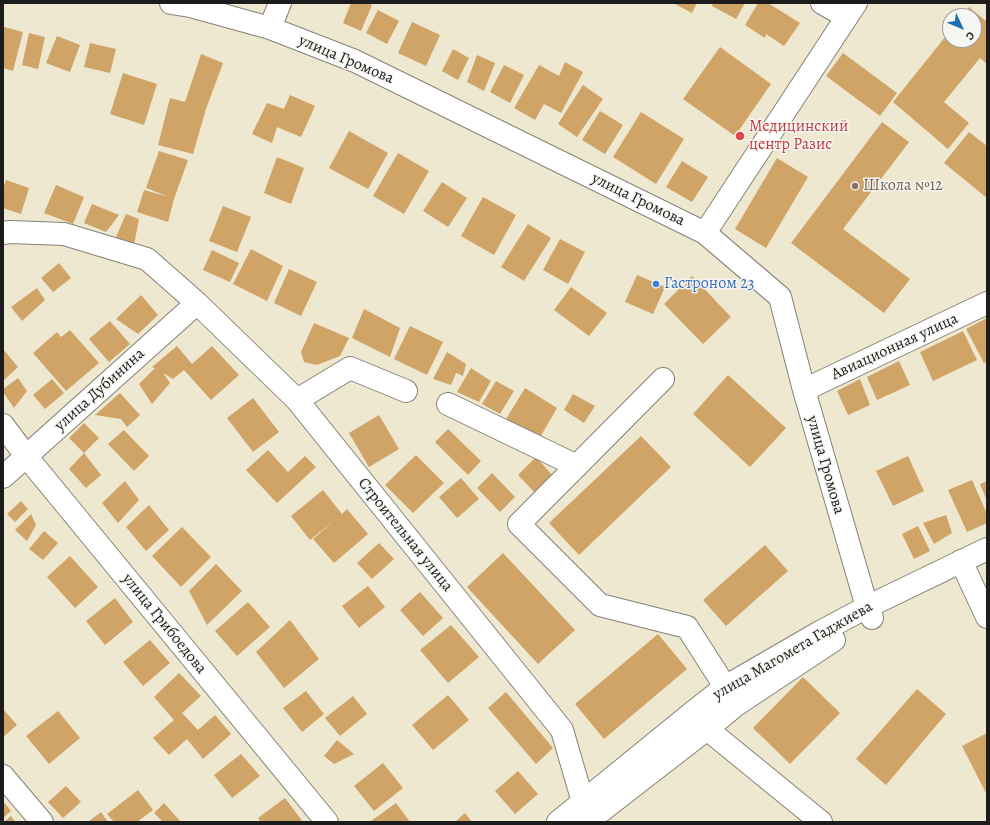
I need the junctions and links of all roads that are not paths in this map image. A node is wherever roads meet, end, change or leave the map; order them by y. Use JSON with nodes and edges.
{"nodes":[{"id":1,"x":171,"y":3,"type":"edge"},
{"id":2,"x":280,"y":3,"type":"edge"},
{"id":3,"x":822,"y":3,"type":"edge"},
{"id":4,"x":852,"y":10,"type":"edge"},
{"id":5,"x":270,"y":28,"type":"junction"},
{"id":6,"x":3,"y":233,"type":"edge"},
{"id":7,"x":705,"y":233,"type":"junction"},
{"id":8,"x":196,"y":303,"type":"junction"},
{"id":9,"x":987,"y":303,"type":"edge"},
{"id":10,"x":663,"y":379,"type":"dead end"},
{"id":11,"x":804,"y":390,"type":"junction"},
{"id":12,"x":406,"y":391,"type":"dead end"},
{"id":13,"x":297,"y":400,"type":"junction"},
{"id":14,"x":448,"y":404,"type":"dead end"},
{"id":15,"x":3,"y":425,"type":"edge"},
{"id":16,"x":26,"y":456,"type":"junction"},
{"id":17,"x":577,"y":466,"type":"junction"},
{"id":18,"x":3,"y":477,"type":"edge"},
{"id":19,"x":987,"y":549,"type":"edge"},
{"id":20,"x":987,"y":565,"type":"edge"},
{"id":21,"x":964,"y":568,"type":"junction"},
{"id":22,"x":870,"y":613,"type":"junction"},
{"id":23,"x":987,"y":617,"type":"edge"},
{"id":24,"x":731,"y":696,"type":"junction"},
{"id":25,"x":693,"y":712,"type":"junction"},
{"id":26,"x":707,"y":729,"type":"junction"},
{"id":27,"x":3,"y":776,"type":"edge"},
{"id":28,"x":588,"y":816,"type":"edge"},
{"id":29,"x":42,"y":822,"type":"edge"},
{"id":30,"x":327,"y":822,"type":"edge"},
{"id":31,"x":558,"y":822,"type":"edge"},
{"id":32,"x":822,"y":822,"type":"edge"}],
"edges":[{"from":1,"to":5,"type":"street","name":"улица Громова"},
{"from":2,"to":5,"type":"street"},
{"from":3,"to":4,"type":"street"},
{"from":4,"to":7,"type":"street"},
{"from":5,"to":7,"type":"street","name":"улица Громова"},
{"from":6,"to":8,"type":"street","name":"Строительная улица"},
{"from":7,"to":11,"type":"street","name":"улица Громова"},
{"from":8,"to":13,"type":"street","name":"Строительная улица"},
{"from":8,"to":16,"type":"street","name":"улица Дубинина"},
{"from":9,"to":11,"type":"street","name":"Авиационная улица"},
{"from":10,"to":17,"type":"street"},
{"from":11,"to":22,"type":"street","name":"улица Громова"},
{"from":12,"to":13,"type":"street"},
{"from":13,"to":28,"type":"street","name":"Строительная улица"},
{"from":14,"to":17,"type":"street"},
{"from":15,"to":16,"type":"street","name":"улица Грибоедова"},
{"from":16,"to":18,"type":"street","name":"улица Дубинина"},
{"from":16,"to":30,"type":"street","name":"улица Грибоедова"},
{"from":17,"to":24,"type":"street"},
{"from":19,"to":21,"type":"street","name":"улица Магомета Гаджиева"},
{"from":20,"to":21,"type":"street","name":"улица Магомета Гаджиева"},
{"from":21,"to":22,"type":"street","name":"улица Магомета Гаджиева"},
{"from":21,"to":23,"type":"street"},
{"from":22,"to":24,"type":"street","name":"улица Магомета Гаджиева"},
{"from":24,"to":25,"type":"street","name":"улица Магомета Гаджиева"},
{"from":24,"to":26,"type":"street","name":"улица Магомета Гаджиева"},
{"from":25,"to":26,"type":"street"},
{"from":25,"to":28,"type":"street","name":"улица Магомета Гаджиева"},
{"from":26,"to":28,"type":"street","name":"улица Магомета Гаджиева"},
{"from":26,"to":32,"type":"street"},
{"from":27,"to":29,"type":"street"},
{"from":28,"to":31,"type":"street","name":"улица Магомета Гаджиева"}]}
